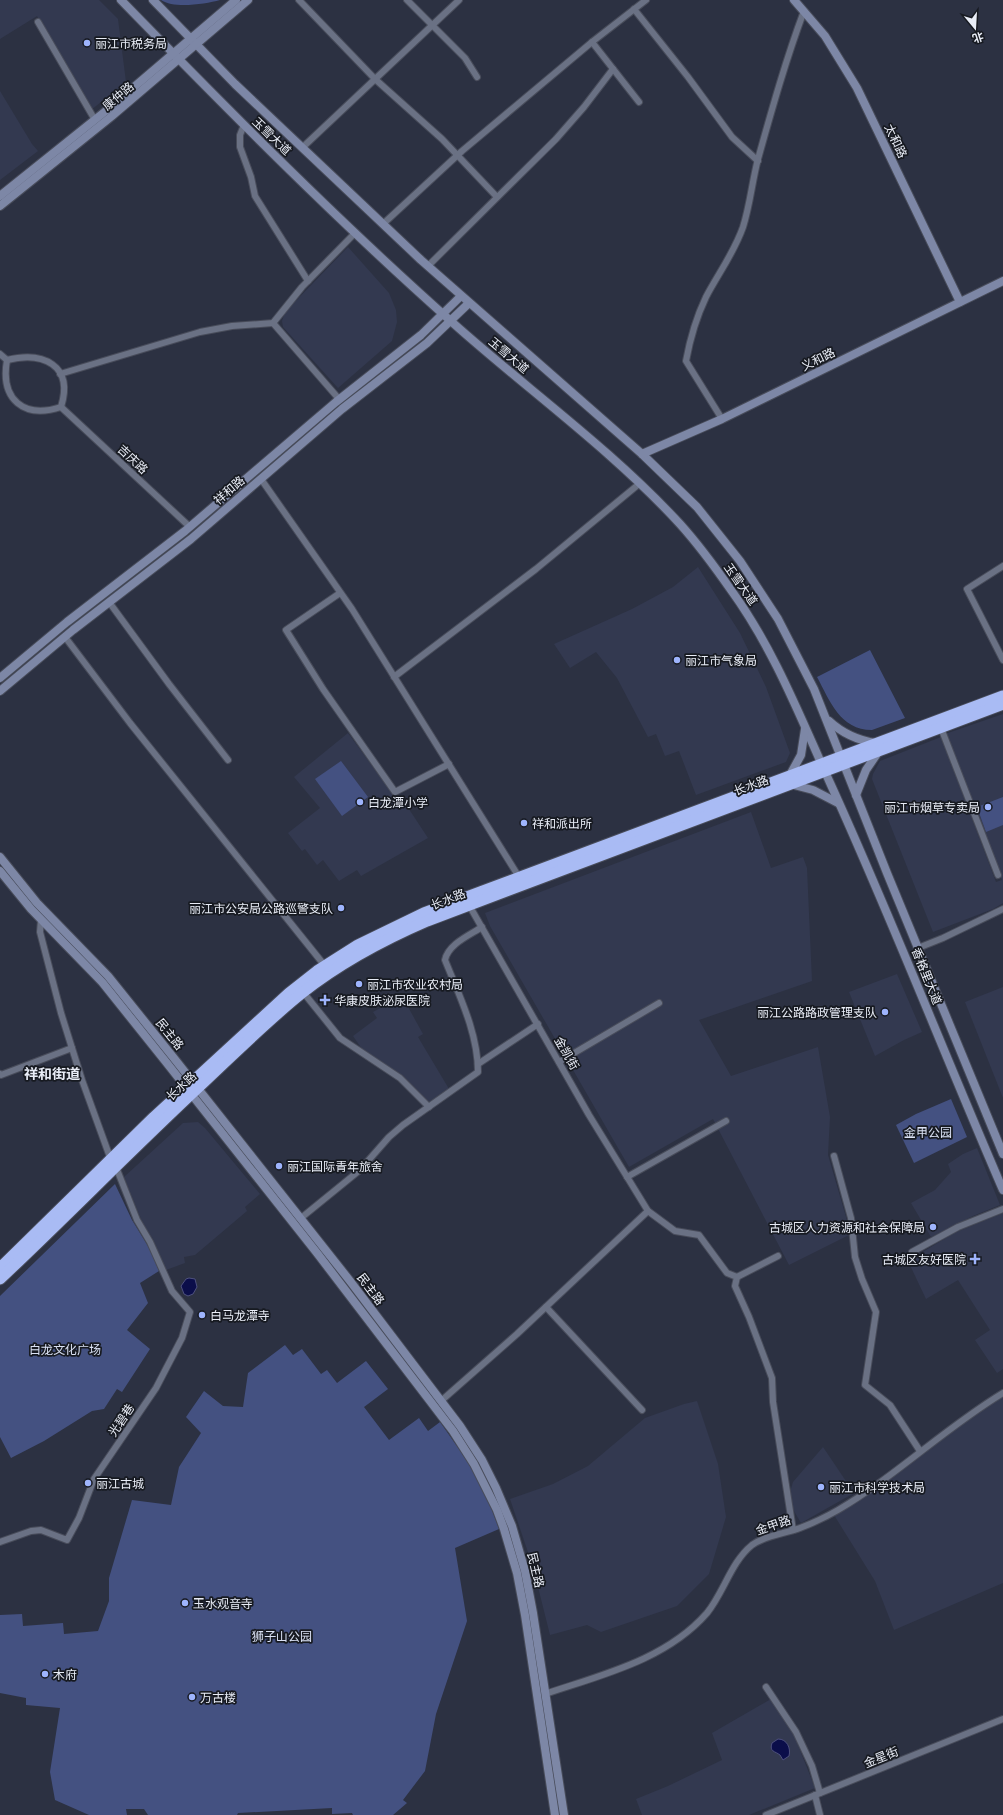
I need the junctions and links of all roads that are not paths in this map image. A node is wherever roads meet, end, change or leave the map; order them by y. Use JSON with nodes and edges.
{"nodes":[{"id":1,"x":121,"y":0,"type":"edge"},
{"id":2,"x":153,"y":0,"type":"edge"},
{"id":3,"x":236,"y":0,"type":"edge"},
{"id":4,"x":248,"y":0,"type":"edge"},
{"id":5,"x":299,"y":0,"type":"edge"},
{"id":6,"x":407,"y":0,"type":"edge"},
{"id":7,"x":459,"y":0,"type":"edge"},
{"id":8,"x":646,"y":0,"type":"edge"},
{"id":9,"x":794,"y":0,"type":"edge"},
{"id":10,"x":634,"y":9,"type":"junction"},
{"id":11,"x":804,"y":11,"type":"junction"},
{"id":12,"x":38,"y":22,"type":"dead end"},
{"id":13,"x":433,"y":24,"type":"junction"},
{"id":14,"x":194,"y":41,"type":"junction"},
{"id":15,"x":592,"y":42,"type":"junction"},
{"id":16,"x":176,"y":57,"type":"junction"},
{"id":17,"x":613,"y":69,"type":"junction"},
{"id":18,"x":477,"y":77,"type":"dead end"},
{"id":19,"x":375,"y":79,"type":"junction"},
{"id":20,"x":639,"y":102,"type":"dead end"},
{"id":21,"x":95,"y":120,"type":"junction"},
{"id":22,"x":244,"y":125,"type":"junction"},
{"id":23,"x":303,"y":147,"type":"junction"},
{"id":24,"x":457,"y":155,"type":"junction"},
{"id":25,"x":758,"y":161,"type":"junction"},
{"id":26,"x":0,"y":196,"type":"edge"},
{"id":27,"x":497,"y":197,"type":"junction"},
{"id":28,"x":0,"y":206,"type":"edge"},
{"id":29,"x":383,"y":224,"type":"junction"},
{"id":30,"x":355,"y":233,"type":"junction"},
{"id":31,"x":428,"y":266,"type":"junction"},
{"id":32,"x":308,"y":281,"type":"junction"},
{"id":33,"x":1003,"y":281,"type":"edge"},
{"id":34,"x":461,"y":296,"type":"junction"},
{"id":35,"x":960,"y":302,"type":"junction"},
{"id":36,"x":469,"y":303,"type":"junction"},
{"id":37,"x":443,"y":314,"type":"junction"},
{"id":38,"x":451,"y":321,"type":"junction"},
{"id":39,"x":273,"y":323,"type":"junction"},
{"id":40,"x":0,"y":354,"type":"edge"},
{"id":41,"x":7,"y":360,"type":"junction"},
{"id":42,"x":60,"y":374,"type":"junction"},
{"id":43,"x":339,"y":399,"type":"junction"},
{"id":44,"x":61,"y":407,"type":"junction"},
{"id":45,"x":722,"y":419,"type":"junction"},
{"id":46,"x":642,"y":454,"type":"junction"},
{"id":47,"x":261,"y":479,"type":"junction"},
{"id":48,"x":639,"y":484,"type":"junction"},
{"id":49,"x":190,"y":526,"type":"junction"},
{"id":50,"x":1003,"y":566,"type":"edge"},
{"id":51,"x":340,"y":593,"type":"junction"},
{"id":52,"x":109,"y":602,"type":"junction"},
{"id":53,"x":65,"y":637,"type":"junction"},
{"id":54,"x":1003,"y":660,"type":"edge"},
{"id":55,"x":394,"y":677,"type":"junction"},
{"id":56,"x":0,"y":678,"type":"edge"},
{"id":57,"x":0,"y":691,"type":"edge"},
{"id":58,"x":1003,"y":696,"type":"edge"},
{"id":59,"x":1003,"y":704,"type":"edge"},
{"id":60,"x":828,"y":719,"type":"junction"},
{"id":61,"x":805,"y":728,"type":"junction"},
{"id":62,"x":940,"y":728,"type":"junction"},
{"id":63,"x":877,"y":747,"type":"junction"},
{"id":64,"x":228,"y":760,"type":"dead end"},
{"id":65,"x":843,"y":760,"type":"junction"},
{"id":66,"x":449,"y":764,"type":"junction"},
{"id":67,"x":823,"y":767,"type":"junction"},
{"id":68,"x":790,"y":780,"type":"junction"},
{"id":69,"x":856,"y":795,"type":"junction"},
{"id":70,"x":840,"y":804,"type":"junction"},
{"id":71,"x":0,"y":856,"type":"edge"},
{"id":72,"x":1,"y":875,"type":"edge"},
{"id":73,"x":998,"y":876,"type":"dead end"},
{"id":74,"x":518,"y":877,"type":"junction"},
{"id":75,"x":469,"y":905,"type":"junction"},
{"id":76,"x":1003,"y":909,"type":"edge"},
{"id":77,"x":41,"y":920,"type":"junction"},
{"id":78,"x":482,"y":927,"type":"junction"},
{"id":79,"x":918,"y":948,"type":"junction"},
{"id":80,"x":325,"y":966,"type":"junction"},
{"id":81,"x":303,"y":992,"type":"junction"},
{"id":82,"x":660,"y":1003,"type":"dead end"},
{"id":83,"x":538,"y":1024,"type":"junction"},
{"id":84,"x":72,"y":1048,"type":"junction"},
{"id":85,"x":559,"y":1062,"type":"junction"},
{"id":86,"x":478,"y":1064,"type":"junction"},
{"id":87,"x":0,"y":1074,"type":"edge"},
{"id":88,"x":192,"y":1088,"type":"junction"},
{"id":89,"x":429,"y":1107,"type":"junction"},
{"id":90,"x":726,"y":1121,"type":"dead end"},
{"id":91,"x":999,"y":1135,"type":"edge"},
{"id":92,"x":1003,"y":1154,"type":"edge"},
{"id":93,"x":834,"y":1156,"type":"dead end"},
{"id":94,"x":114,"y":1164,"type":"junction"},
{"id":95,"x":627,"y":1177,"type":"junction"},
{"id":96,"x":1003,"y":1190,"type":"edge"},
{"id":97,"x":1003,"y":1209,"type":"edge"},
{"id":98,"x":648,"y":1211,"type":"junction"},
{"id":99,"x":301,"y":1218,"type":"junction"},
{"id":100,"x":912,"y":1252,"type":"dead end"},
{"id":101,"x":778,"y":1256,"type":"dead end"},
{"id":102,"x":0,"y":1268,"type":"edge"},
{"id":103,"x":737,"y":1277,"type":"junction"},
{"id":104,"x":0,"y":1279,"type":"edge"},
{"id":105,"x":546,"y":1307,"type":"junction"},
{"id":106,"x":1003,"y":1393,"type":"edge"},
{"id":107,"x":441,"y":1401,"type":"junction"},
{"id":108,"x":642,"y":1410,"type":"dead end"},
{"id":109,"x":920,"y":1451,"type":"junction"},
{"id":110,"x":793,"y":1530,"type":"junction"},
{"id":111,"x":0,"y":1542,"type":"edge"},
{"id":112,"x":766,"y":1687,"type":"dead end"},
{"id":113,"x":545,"y":1694,"type":"junction"},
{"id":114,"x":1003,"y":1719,"type":"edge"},
{"id":115,"x":818,"y":1794,"type":"junction"},
{"id":116,"x":555,"y":1815,"type":"edge"},
{"id":117,"x":564,"y":1815,"type":"edge"},
{"id":118,"x":766,"y":1815,"type":"edge"},
{"id":119,"x":820,"y":1815,"type":"edge"}],
"edges":[{"from":1,"to":16,"type":"main road","name":"玉雪大道"},
{"from":2,"to":14,"type":"main road","name":"玉雪大道"},
{"from":3,"to":14,"type":"main road","name":"康仲路"},
{"from":4,"to":14,"type":"main road","name":"康仲路"},
{"from":5,"to":19,"type":"street"},
{"from":6,"to":13,"type":"street"},
{"from":7,"to":13,"type":"street"},
{"from":8,"to":10,"type":"street"},
{"from":9,"to":11,"type":"main road","name":"太和路"},
{"from":10,"to":15,"type":"street"},
{"from":10,"to":25,"type":"street"},
{"from":11,"to":25,"type":"street"},
{"from":11,"to":35,"type":"main road","name":"太和路"},
{"from":12,"to":21,"type":"street"},
{"from":13,"to":18,"type":"street"},
{"from":13,"to":19,"type":"street"},
{"from":14,"to":16,"type":"main road","name":"康仲路"},
{"from":14,"to":23,"type":"main road","name":"玉雪大道"},
{"from":15,"to":17,"type":"street"},
{"from":15,"to":24,"type":"street"},
{"from":16,"to":21,"type":"main road","name":"康仲路"},
{"from":16,"to":22,"type":"main road","name":"玉雪大道"},
{"from":16,"to":28,"type":"main road","name":"康仲路"},
{"from":17,"to":20,"type":"street"},
{"from":17,"to":27,"type":"street"},
{"from":19,"to":23,"type":"street"},
{"from":19,"to":24,"type":"street"},
{"from":21,"to":26,"type":"main road","name":"康仲路"},
{"from":22,"to":30,"type":"main road","name":"玉雪大道"},
{"from":22,"to":32,"type":"street"},
{"from":23,"to":29,"type":"main road","name":"玉雪大道"},
{"from":24,"to":27,"type":"street"},
{"from":24,"to":29,"type":"street"},
{"from":25,"to":45,"type":"street"},
{"from":27,"to":31,"type":"street"},
{"from":29,"to":31,"type":"main road","name":"玉雪大道"},
{"from":30,"to":32,"type":"street"},
{"from":30,"to":37,"type":"main road","name":"玉雪大道"},
{"from":31,"to":34,"type":"main road","name":"玉雪大道"},
{"from":32,"to":39,"type":"street"},
{"from":33,"to":35,"type":"main road","name":"义和路"},
{"from":34,"to":36,"type":"main road","name":"玉雪大道"},
{"from":34,"to":37,"type":"main road","name":"祥和路"},
{"from":35,"to":45,"type":"main road","name":"义和路"},
{"from":36,"to":38,"type":"main road","name":"祥和路"},
{"from":36,"to":46,"type":"main road","name":"玉雪大道"},
{"from":37,"to":38,"type":"main road","name":"玉雪大道"},
{"from":37,"to":43,"type":"main road","name":"祥和路"},
{"from":38,"to":47,"type":"main road","name":"祥和路"},
{"from":38,"to":48,"type":"main road","name":"玉雪大道"},
{"from":39,"to":42,"type":"street"},
{"from":39,"to":43,"type":"street"},
{"from":40,"to":41,"type":"street"},
{"from":41,"to":42,"type":"street"},
{"from":41,"to":44,"type":"street"},
{"from":42,"to":44,"type":"street"},
{"from":43,"to":49,"type":"main road","name":"祥和路"},
{"from":44,"to":49,"type":"street","name":"吉庆路"},
{"from":45,"to":46,"type":"main road","name":"义和路"},
{"from":46,"to":60,"type":"main road","name":"玉雪大道"},
{"from":47,"to":51,"type":"street"},
{"from":47,"to":52,"type":"main road","name":"祥和路"},
{"from":48,"to":55,"type":"street"},
{"from":48,"to":61,"type":"main road","name":"玉雪大道"},
{"from":49,"to":56,"type":"main road","name":"祥和路"},
{"from":50,"to":54,"type":"street"},
{"from":51,"to":55,"type":"street"},
{"from":51,"to":66,"type":"street"},
{"from":52,"to":53,"type":"main road","name":"祥和路"},
{"from":52,"to":64,"type":"street"},
{"from":53,"to":57,"type":"main road","name":"祥和路"},
{"from":53,"to":80,"type":"street"},
{"from":55,"to":66,"type":"street"},
{"from":58,"to":63,"type":"highway","name":"长水路"},
{"from":59,"to":62,"type":"highway","name":"长水路"},
{"from":60,"to":63,"type":"main road"},
{"from":60,"to":65,"type":"main road","name":"玉雪大道"},
{"from":61,"to":67,"type":"main road","name":"玉雪大道"},
{"from":61,"to":68,"type":"main road"},
{"from":62,"to":63,"type":"highway","name":"长水路"},
{"from":62,"to":73,"type":"street"},
{"from":63,"to":65,"type":"highway","name":"长水路"},
{"from":63,"to":69,"type":"main road"},
{"from":65,"to":67,"type":"highway","name":"长水路"},
{"from":65,"to":69,"type":"main road","name":"香格里大道"},
{"from":66,"to":74,"type":"street"},
{"from":67,"to":68,"type":"highway","name":"长水路"},
{"from":67,"to":70,"type":"main road","name":"香格里大道"},
{"from":68,"to":70,"type":"main road"},
{"from":68,"to":74,"type":"highway","name":"长水路"},
{"from":68,"to":75,"type":"highway","name":"长水路"},
{"from":69,"to":79,"type":"main road","name":"香格里大道"},
{"from":70,"to":96,"type":"main road","name":"香格里大道"},
{"from":71,"to":88,"type":"main road","name":"民主路"},
{"from":72,"to":77,"type":"main road","name":"民主路"},
{"from":74,"to":80,"type":"highway","name":"长水路"},
{"from":75,"to":78,"type":"street","name":"金凯街"},
{"from":75,"to":81,"type":"highway","name":"长水路"},
{"from":76,"to":79,"type":"street"},
{"from":77,"to":84,"type":"street"},
{"from":77,"to":88,"type":"main road","name":"民主路"},
{"from":78,"to":83,"type":"street","name":"金凯街"},
{"from":78,"to":86,"type":"street"},
{"from":79,"to":91,"type":"main road","name":"香格里大道"},
{"from":80,"to":88,"type":"highway","name":"长水路"},
{"from":81,"to":88,"type":"highway","name":"长水路"},
{"from":81,"to":89,"type":"street"},
{"from":82,"to":85,"type":"street"},
{"from":83,"to":85,"type":"street","name":"金凯街"},
{"from":83,"to":86,"type":"street"},
{"from":84,"to":87,"type":"street"},
{"from":84,"to":94,"type":"street"},
{"from":85,"to":95,"type":"street","name":"金凯街"},
{"from":86,"to":89,"type":"street"},
{"from":88,"to":94,"type":"highway","name":"长水路"},
{"from":88,"to":99,"type":"main road","name":"民主路"},
{"from":88,"to":116,"type":"main road","name":"民主路"},
{"from":89,"to":99,"type":"street"},
{"from":90,"to":95,"type":"street"},
{"from":91,"to":92,"type":"main road","name":"香格里大道"},
{"from":93,"to":109,"type":"street"},
{"from":94,"to":102,"type":"highway","name":"长水路"},
{"from":94,"to":104,"type":"highway","name":"长水路"},
{"from":94,"to":111,"type":"street","name":"光碧巷"},
{"from":95,"to":98,"type":"street","name":"金凯街"},
{"from":97,"to":100,"type":"street"},
{"from":98,"to":103,"type":"street"},
{"from":98,"to":105,"type":"street"},
{"from":99,"to":107,"type":"main road","name":"民主路"},
{"from":101,"to":103,"type":"street"},
{"from":103,"to":110,"type":"street"},
{"from":105,"to":107,"type":"street"},
{"from":105,"to":108,"type":"street"},
{"from":106,"to":109,"type":"street","name":"金甲路"},
{"from":107,"to":113,"type":"main road","name":"民主路"},
{"from":109,"to":110,"type":"street","name":"金甲路"},
{"from":110,"to":113,"type":"street","name":"金甲路"},
{"from":112,"to":115,"type":"street"},
{"from":113,"to":117,"type":"main road","name":"民主路"},
{"from":114,"to":115,"type":"street","name":"金星街"},
{"from":115,"to":118,"type":"street","name":"金星街"},
{"from":115,"to":119,"type":"street"}]}
